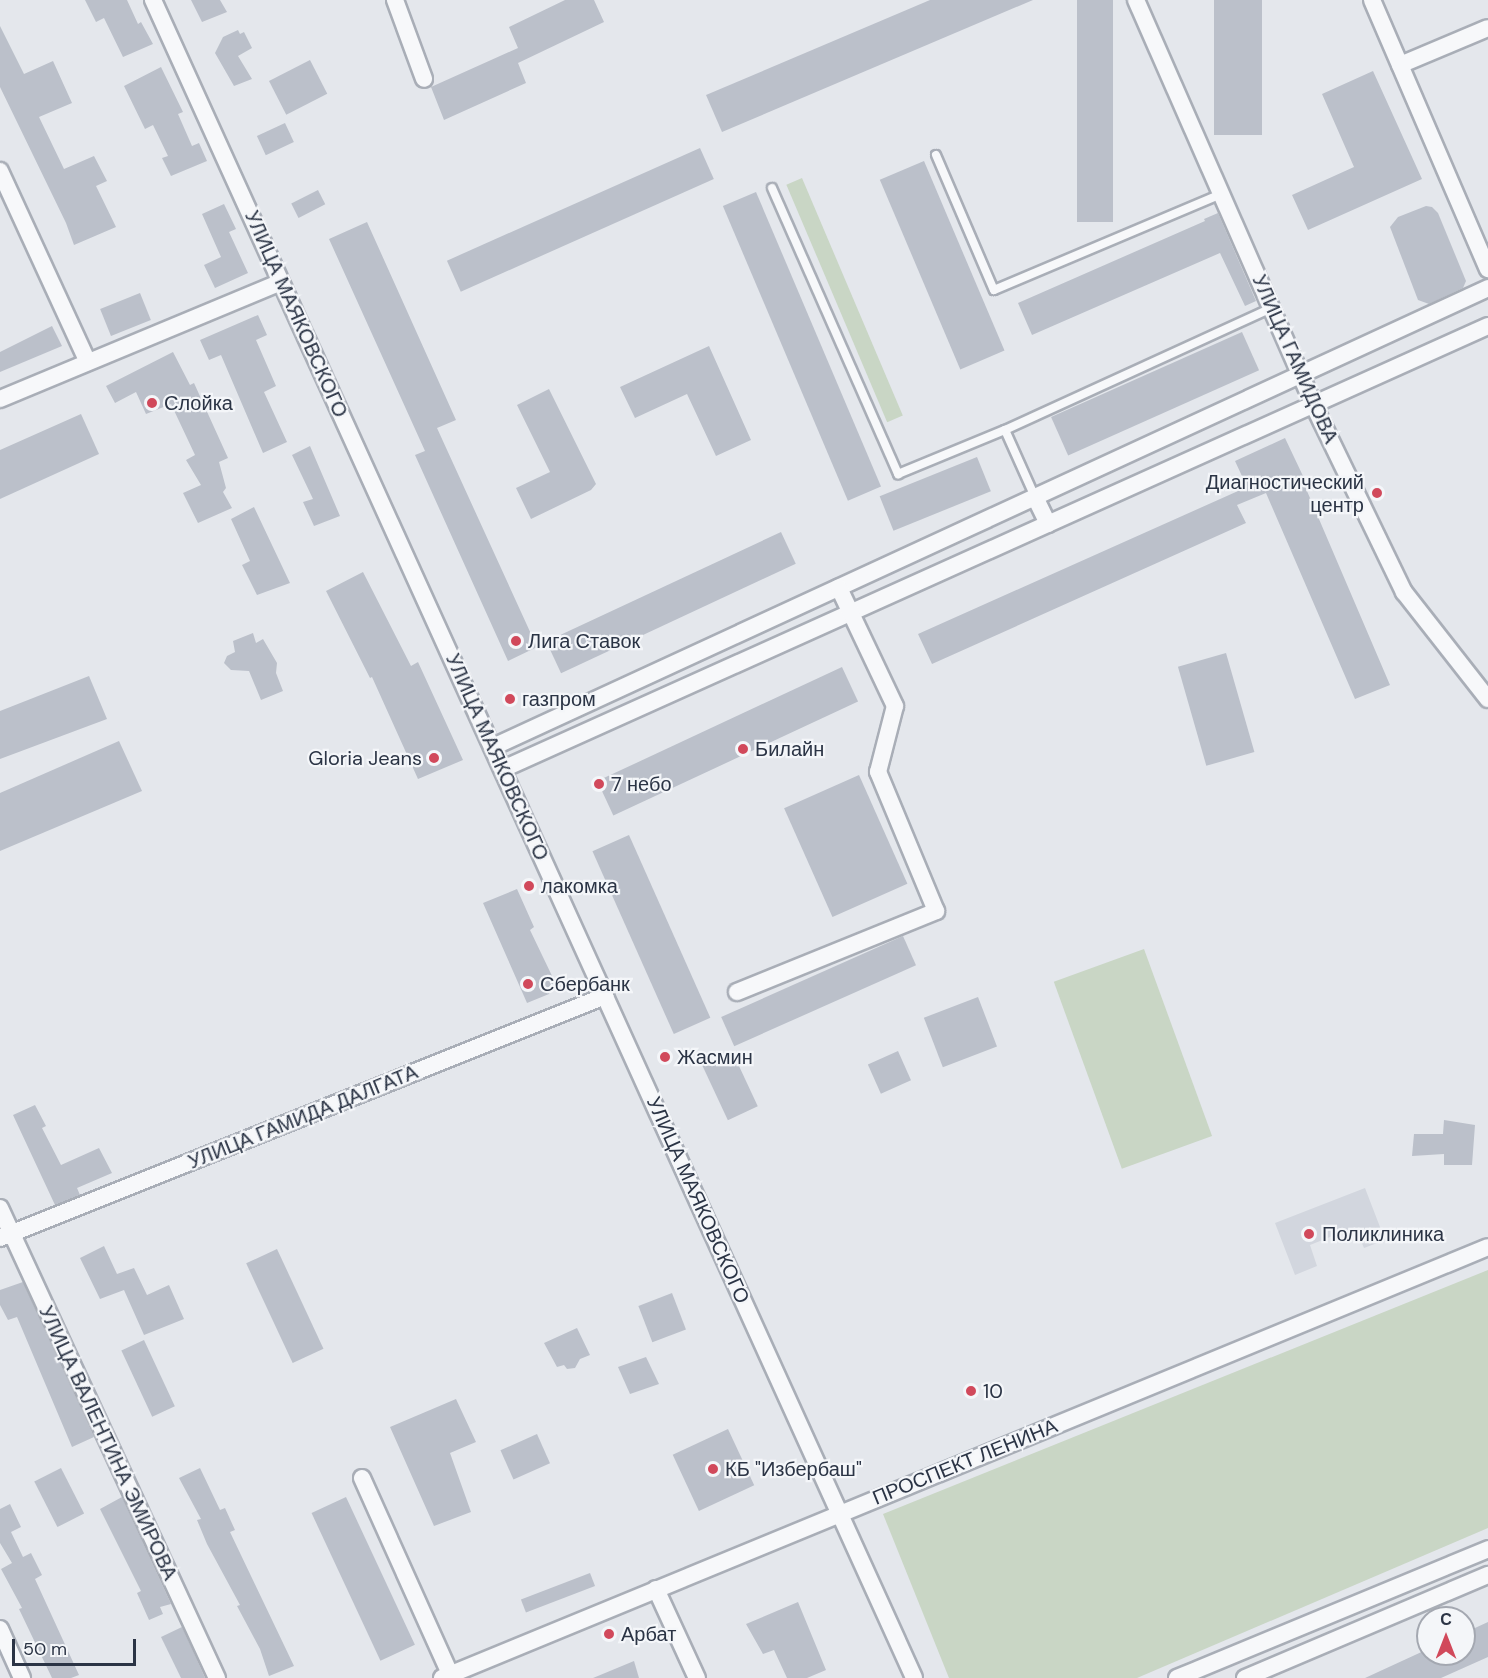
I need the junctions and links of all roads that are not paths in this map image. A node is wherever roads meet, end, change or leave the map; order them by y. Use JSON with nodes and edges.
{"nodes":[{"id":1,"x":153,"y":0,"type":"edge"},
{"id":2,"x":395,"y":0,"type":"edge"},
{"id":3,"x":1136,"y":0,"type":"edge"},
{"id":4,"x":1372,"y":0,"type":"edge"},
{"id":5,"x":1488,"y":28,"type":"edge"},
{"id":6,"x":1400,"y":65,"type":"junction"},
{"id":7,"x":424,"y":79,"type":"dead end"},
{"id":8,"x":936,"y":155,"type":"dead end"},
{"id":9,"x":0,"y":171,"type":"edge"},
{"id":10,"x":772,"y":188,"type":"dead end"},
{"id":11,"x":1221,"y":194,"type":"junction"},
{"id":12,"x":1488,"y":269,"type":"edge"},
{"id":13,"x":281,"y":282,"type":"junction"},
{"id":14,"x":1488,"y":288,"type":"edge"},
{"id":15,"x":1271,"y":308,"type":"junction"},
{"id":16,"x":1488,"y":326,"type":"edge"},
{"id":17,"x":87,"y":362,"type":"junction"},
{"id":18,"x":1300,"y":375,"type":"junction"},
{"id":19,"x":0,"y":399,"type":"edge"},
{"id":20,"x":1313,"y":404,"type":"junction"},
{"id":21,"x":1005,"y":430,"type":"junction"},
{"id":22,"x":1035,"y":497,"type":"junction"},
{"id":23,"x":1048,"y":524,"type":"junction"},
{"id":24,"x":839,"y":588,"type":"junction"},
{"id":25,"x":851,"y":613,"type":"junction"},
{"id":26,"x":1488,"y":699,"type":"edge"},
{"id":27,"x":493,"y":747,"type":"junction"},
{"id":28,"x":502,"y":770,"type":"junction"},
{"id":29,"x":737,"y":992,"type":"dead end"},
{"id":30,"x":605,"y":996,"type":"junction"},
{"id":31,"x":0,"y":1208,"type":"edge"},
{"id":32,"x":6,"y":1236,"type":"edge"},
{"id":33,"x":1488,"y":1247,"type":"edge"},
{"id":34,"x":362,"y":1478,"type":"dead end"},
{"id":35,"x":840,"y":1513,"type":"junction"},
{"id":36,"x":1488,"y":1549,"type":"edge"},
{"id":37,"x":1488,"y":1575,"type":"edge"},
{"id":38,"x":656,"y":1590,"type":"junction"},
{"id":39,"x":0,"y":1629,"type":"edge"},
{"id":40,"x":1283,"y":1634,"type":"junction"},
{"id":41,"x":1295,"y":1657,"type":"junction"},
{"id":42,"x":1204,"y":1673,"type":"edge"},
{"id":43,"x":448,"y":1677,"type":"edge"},
{"id":44,"x":22,"y":1678,"type":"edge"},
{"id":45,"x":217,"y":1678,"type":"edge"},
{"id":46,"x":697,"y":1678,"type":"edge"},
{"id":47,"x":915,"y":1678,"type":"edge"},
{"id":48,"x":1177,"y":1678,"type":"edge"},
{"id":49,"x":1245,"y":1678,"type":"edge"}],
"edges":[{"from":1,"to":13,"type":"street","name":"УЛИЦА МАЯКОВСКОГО"},
{"from":2,"to":7,"type":"street"},
{"from":3,"to":11,"type":"street","name":"УЛИЦА ГАМИДОВА"},
{"from":4,"to":6,"type":"street"},
{"from":5,"to":6,"type":"street"},
{"from":6,"to":12,"type":"street"},
{"from":8,"to":11,"type":"lane"},
{"from":9,"to":17,"type":"street"},
{"from":10,"to":21,"type":"lane"},
{"from":11,"to":15,"type":"street","name":"УЛИЦА ГАМИДОВА"},
{"from":13,"to":17,"type":"street"},
{"from":13,"to":27,"type":"street","name":"УЛИЦА МАЯКОВСКОГО"},
{"from":14,"to":18,"type":"street"},
{"from":15,"to":18,"type":"street","name":"УЛИЦА ГАМИДОВА"},
{"from":15,"to":21,"type":"lane"},
{"from":16,"to":20,"type":"street"},
{"from":17,"to":19,"type":"street"},
{"from":18,"to":20,"type":"street","name":"УЛИЦА ГАМИДОВА"},
{"from":18,"to":22,"type":"street"},
{"from":20,"to":23,"type":"street"},
{"from":20,"to":26,"type":"street","name":"УЛИЦА ГАМИДОВА"},
{"from":21,"to":22,"type":"lane"},
{"from":22,"to":23,"type":"street"},
{"from":22,"to":24,"type":"street"},
{"from":23,"to":25,"type":"street"},
{"from":24,"to":25,"type":"street"},
{"from":24,"to":27,"type":"street"},
{"from":25,"to":28,"type":"street"},
{"from":25,"to":29,"type":"street"},
{"from":27,"to":28,"type":"street","name":"УЛИЦА МАЯКОВСКОГО"},
{"from":28,"to":30,"type":"street","name":"УЛИЦА МАЯКОВСКОГО"},
{"from":30,"to":32,"type":"street","name":"УЛИЦА ГАМИДА ДАЛГАТА"},
{"from":30,"to":35,"type":"street","name":"УЛИЦА МАЯКОВСКОГО"},
{"from":31,"to":32,"type":"street","name":"УЛИЦА ВАЛЕНТИНА ЭМИРОВА"},
{"from":32,"to":45,"type":"street","name":"УЛИЦА ВАЛЕНТИНА ЭМИРОВА"},
{"from":33,"to":35,"type":"street","name":"ПРОСПЕКТ ЛЕНИНА"},
{"from":34,"to":43,"type":"street"},
{"from":35,"to":38,"type":"street","name":"ПРОСПЕКТ ЛЕНИНА"},
{"from":35,"to":47,"type":"street","name":"УЛИЦА МАЯКОВСКОГО"},
{"from":36,"to":40,"type":"street"},
{"from":37,"to":41,"type":"street"},
{"from":38,"to":43,"type":"street","name":"ПРОСПЕКТ ЛЕНИНА"},
{"from":38,"to":46,"type":"street"},
{"from":39,"to":44,"type":"street"},
{"from":40,"to":41,"type":"street"},
{"from":40,"to":42,"type":"street"},
{"from":41,"to":49,"type":"street"},
{"from":42,"to":48,"type":"street"}]}
